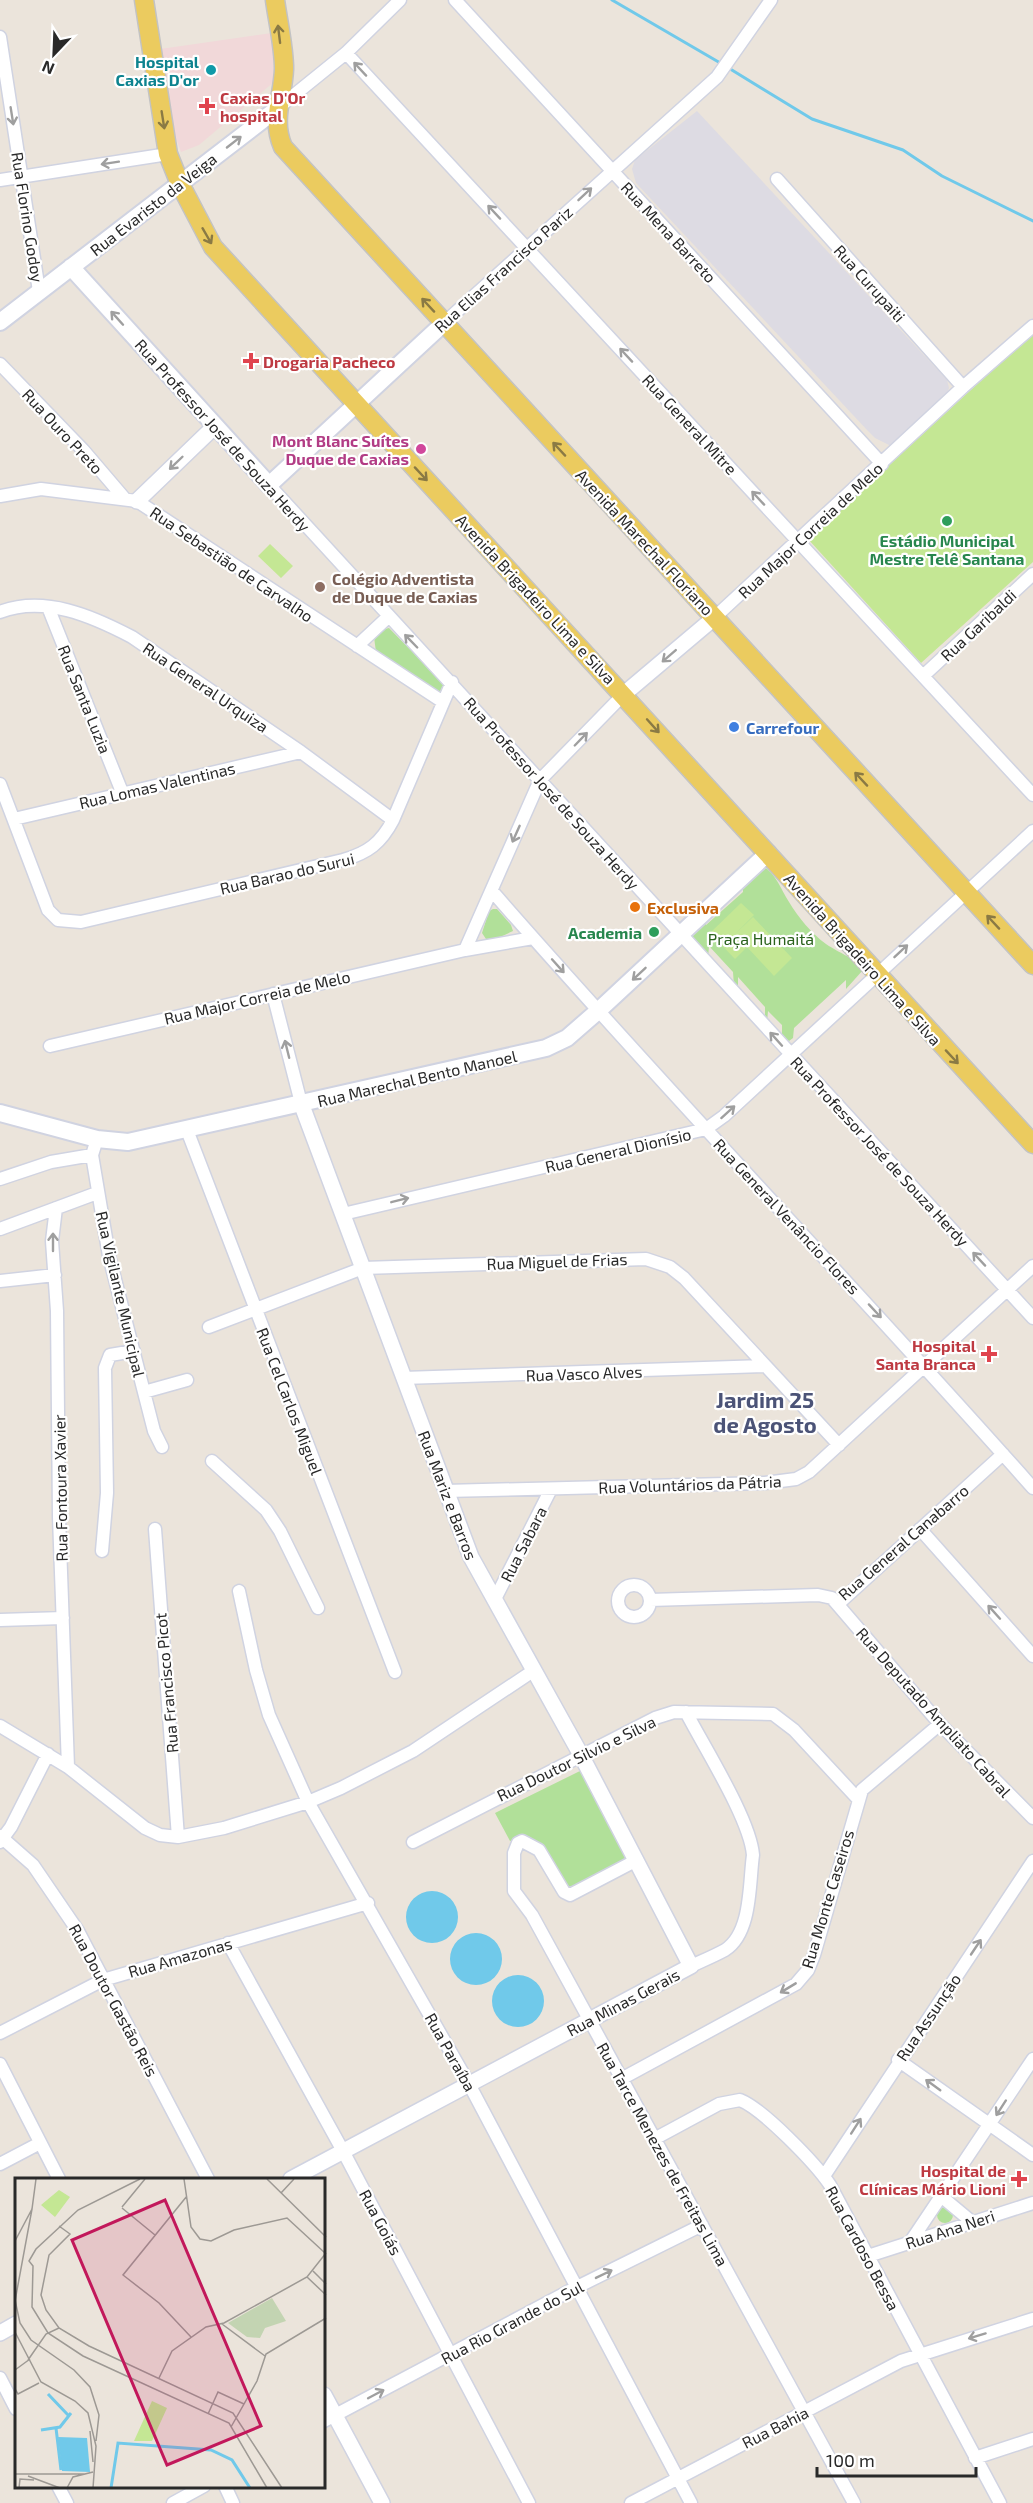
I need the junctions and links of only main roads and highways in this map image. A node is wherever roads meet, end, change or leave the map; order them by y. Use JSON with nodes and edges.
{"nodes":[{"id":1,"x":144,"y":0,"type":"edge"},
{"id":2,"x":275,"y":0,"type":"edge"},
{"id":3,"x":277,"y":109,"type":"junction"},
{"id":4,"x":180,"y":184,"type":"junction"},
{"id":5,"x":71,"y":267,"type":"junction"},
{"id":6,"x":0,"y":322,"type":"edge"},
{"id":7,"x":444,"y":323,"type":"junction"},
{"id":8,"x":356,"y":402,"type":"junction"},
{"id":9,"x":269,"y":485,"type":"joint"},
{"id":10,"x":768,"y":853,"type":"junction"},
{"id":11,"x":1033,"y":965,"type":"edge"},
{"id":12,"x":1,"y":1111,"type":"edge"},
{"id":13,"x":1033,"y":1144,"type":"edge"}],
"edges":[{"from":1,"to":4,"type":"main road","name":"Avenida Brigadeiro Lima e Silva","one_way":true},
{"from":3,"to":2,"type":"main road","name":"Avenida Marechal Floriano","one_way":true},
{"from":4,"to":3,"type":"main road","name":"Rua Evaristo da Veiga","one_way":true},
{"from":7,"to":3,"type":"main road","name":"Avenida Marechal Floriano","one_way":true},
{"from":4,"to":5,"type":"main road","name":"Rua Evaristo da Veiga"},
{"from":4,"to":8,"type":"main road","name":"Avenida Brigadeiro Lima e Silva","one_way":true},
{"from":5,"to":6,"type":"main road","name":"Rua Evaristo da Veiga"},
{"from":9,"to":5,"type":"main road","name":"Rua Professor José de Souza Herdy","one_way":true},
{"from":7,"to":8,"type":"main road","name":"Rua Elias Francisco Pariz"},
{"from":11,"to":7,"type":"main road","name":"Avenida Marechal Floriano","one_way":true},
{"from":8,"to":9,"type":"main road","name":"Rua Elias Francisco Pariz"},
{"from":8,"to":10,"type":"main road","name":"Avenida Brigadeiro Lima e Silva","one_way":true},
{"from":10,"to":12,"type":"main road","name":"Rua Marechal Bento Manoel","one_way":true},
{"from":10,"to":13,"type":"main road","name":"Avenida Brigadeiro Lima e Silva","one_way":true}]}
